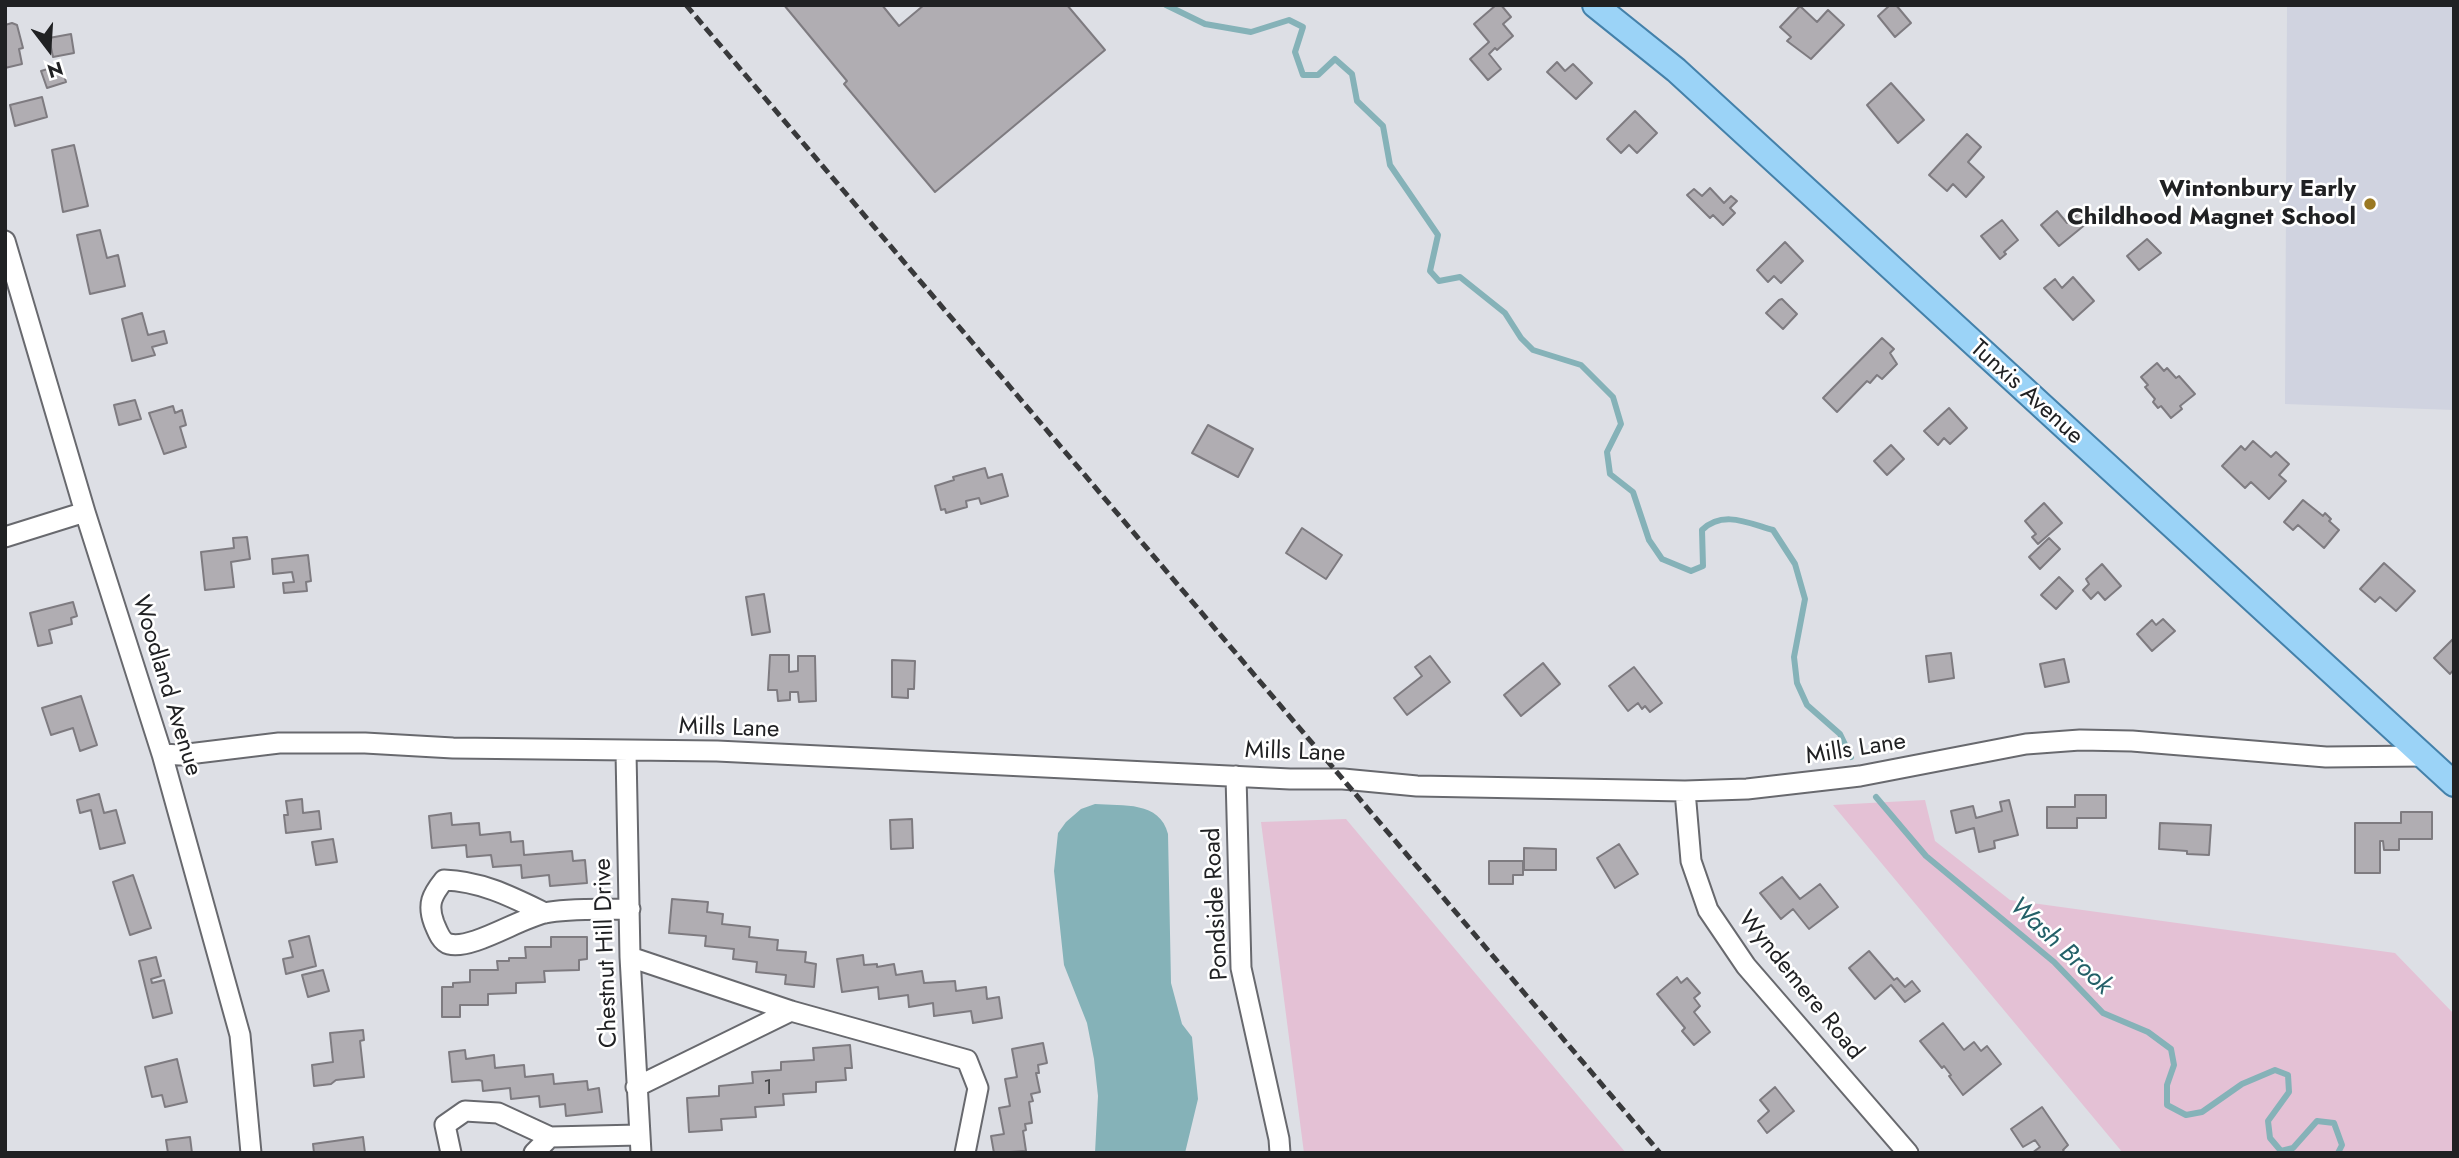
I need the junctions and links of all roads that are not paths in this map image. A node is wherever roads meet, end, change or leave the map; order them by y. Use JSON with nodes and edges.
{"nodes":[{"id":1,"x":1595,"y":5,"type":"edge"},
{"id":2,"x":5,"y":240,"type":"edge"},
{"id":3,"x":85,"y":512,"type":"junction"},
{"id":4,"x":5,"y":537,"type":"edge"},
{"id":5,"x":626,"y":752,"type":"junction"},
{"id":6,"x":162,"y":754,"type":"junction"},
{"id":7,"x":2422,"y":756,"type":"junction"},
{"id":8,"x":1236,"y":776,"type":"junction"},
{"id":9,"x":2454,"y":784,"type":"edge"},
{"id":10,"x":1685,"y":791,"type":"junction"},
{"id":11,"x":631,"y":909,"type":"junction"},
{"id":12,"x":545,"y":913,"type":"junction"},
{"id":13,"x":630,"y":957,"type":"junction"},
{"id":14,"x":791,"y":1011,"type":"junction"},
{"id":15,"x":636,"y":1087,"type":"junction"},
{"id":16,"x":550,"y":1137,"type":"junction"},
{"id":17,"x":640,"y":1144,"type":"edge"},
{"id":18,"x":251,"y":1153,"type":"edge"},
{"id":19,"x":451,"y":1153,"type":"edge"},
{"id":20,"x":534,"y":1153,"type":"edge"},
{"id":21,"x":965,"y":1153,"type":"edge"},
{"id":22,"x":1280,"y":1153,"type":"edge"},
{"id":23,"x":1908,"y":1153,"type":"edge"}],
"edges":[{"from":1,"to":7,"type":"main road","name":"Tunxis Avenue"},
{"from":2,"to":3,"type":"street","name":"Woodland Avenue"},
{"from":3,"to":4,"type":"street"},
{"from":3,"to":6,"type":"street","name":"Woodland Avenue"},
{"from":5,"to":6,"type":"street","name":"Mills Lane"},
{"from":5,"to":8,"type":"street","name":"Mills Lane"},
{"from":5,"to":11,"type":"street","name":"Chestnut Hill Drive"},
{"from":6,"to":18,"type":"street","name":"Woodland Avenue"},
{"from":7,"to":9,"type":"main road","name":"Tunxis Avenue"},
{"from":7,"to":10,"type":"street","name":"Mills Lane"},
{"from":8,"to":10,"type":"street","name":"Mills Lane"},
{"from":8,"to":22,"type":"street","name":"Pondside Road"},
{"from":10,"to":23,"type":"street","name":"Wyndemere Road"},
{"from":11,"to":12,"type":"street"},
{"from":11,"to":13,"type":"street","name":"Chestnut Hill Drive"},
{"from":12,"to":12,"type":"street"},
{"from":13,"to":14,"type":"street"},
{"from":13,"to":15,"type":"street","name":"Chestnut Hill Drive"},
{"from":14,"to":15,"type":"street"},
{"from":14,"to":21,"type":"street"},
{"from":15,"to":17,"type":"street","name":"Chestnut Hill Drive"},
{"from":16,"to":17,"type":"street"},
{"from":16,"to":19,"type":"street"},
{"from":16,"to":20,"type":"street"}]}
